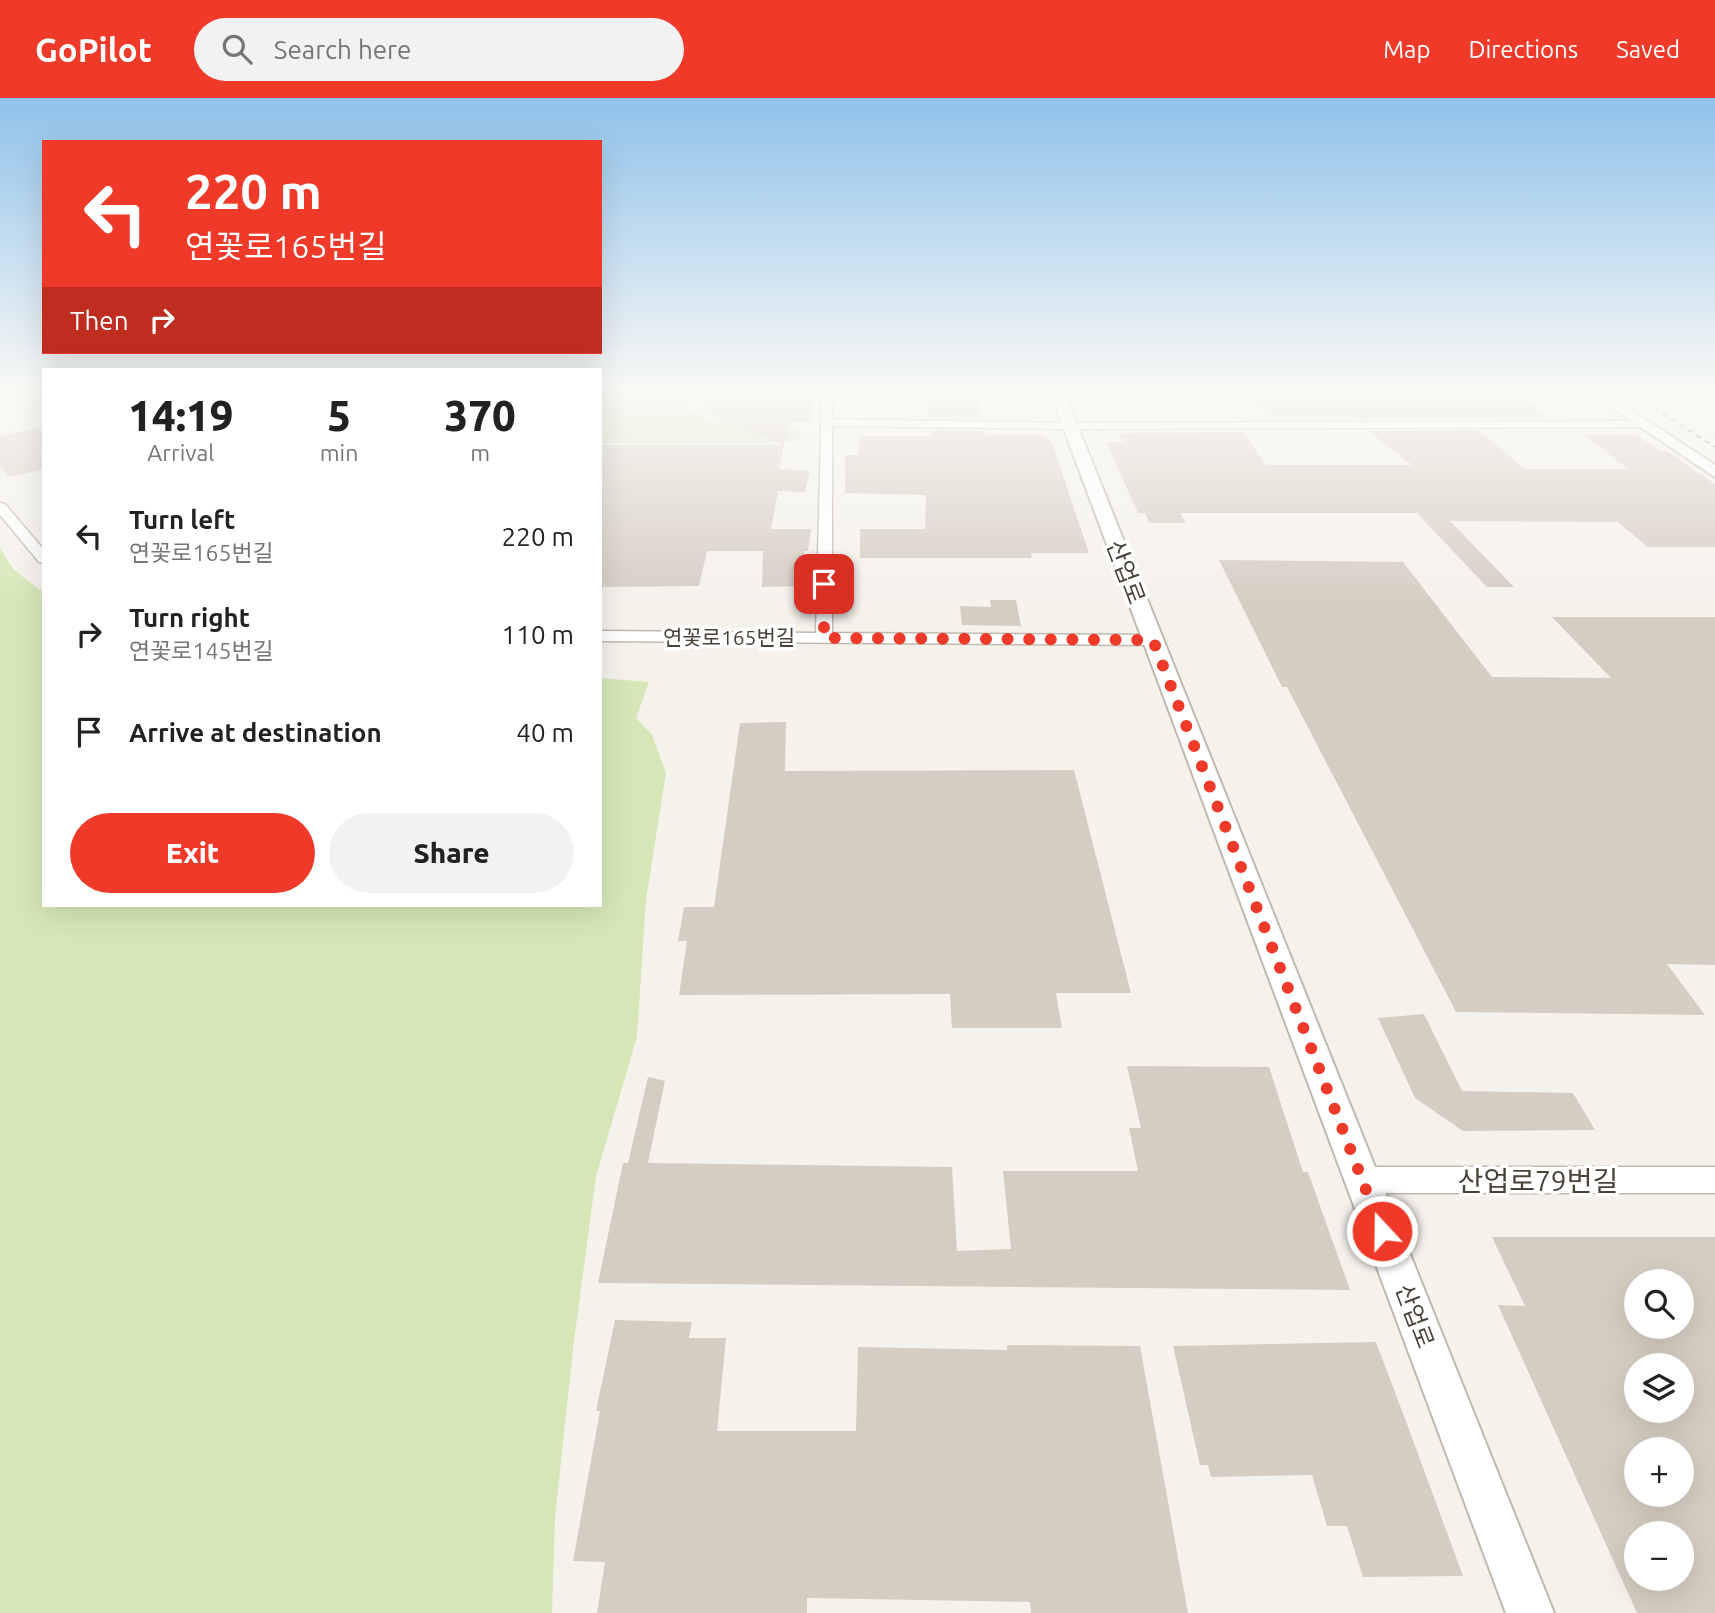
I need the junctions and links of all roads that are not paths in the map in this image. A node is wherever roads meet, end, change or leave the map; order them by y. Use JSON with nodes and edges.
{"nodes":[{"id":1,"x":826,"y":463,"type":"edge"},
{"id":2,"x":1084,"y":463,"type":"edge"},
{"id":3,"x":0,"y":507,"type":"edge"},
{"id":4,"x":42,"y":557,"type":"edge"},
{"id":5,"x":602,"y":636,"type":"edge"},
{"id":6,"x":824,"y":638,"type":"junction"},
{"id":7,"x":1153,"y":640,"type":"junction"},
{"id":8,"x":1362,"y":1180,"type":"junction"},
{"id":9,"x":1715,"y":1180,"type":"edge"},
{"id":10,"x":1530,"y":1613,"type":"edge"}],
"edges":[{"from":1,"to":6,"type":"street"},
{"from":2,"to":7,"type":"street","name":"산업로"},
{"from":3,"to":4,"type":"street"},
{"from":5,"to":6,"type":"street","name":"연꽃로165번길"},
{"from":6,"to":7,"type":"street","name":"연꽃로165번길"},
{"from":7,"to":8,"type":"street","name":"산업로"},
{"from":8,"to":9,"type":"street","name":"산업로79번길"},
{"from":8,"to":10,"type":"street","name":"산업로"}]}
